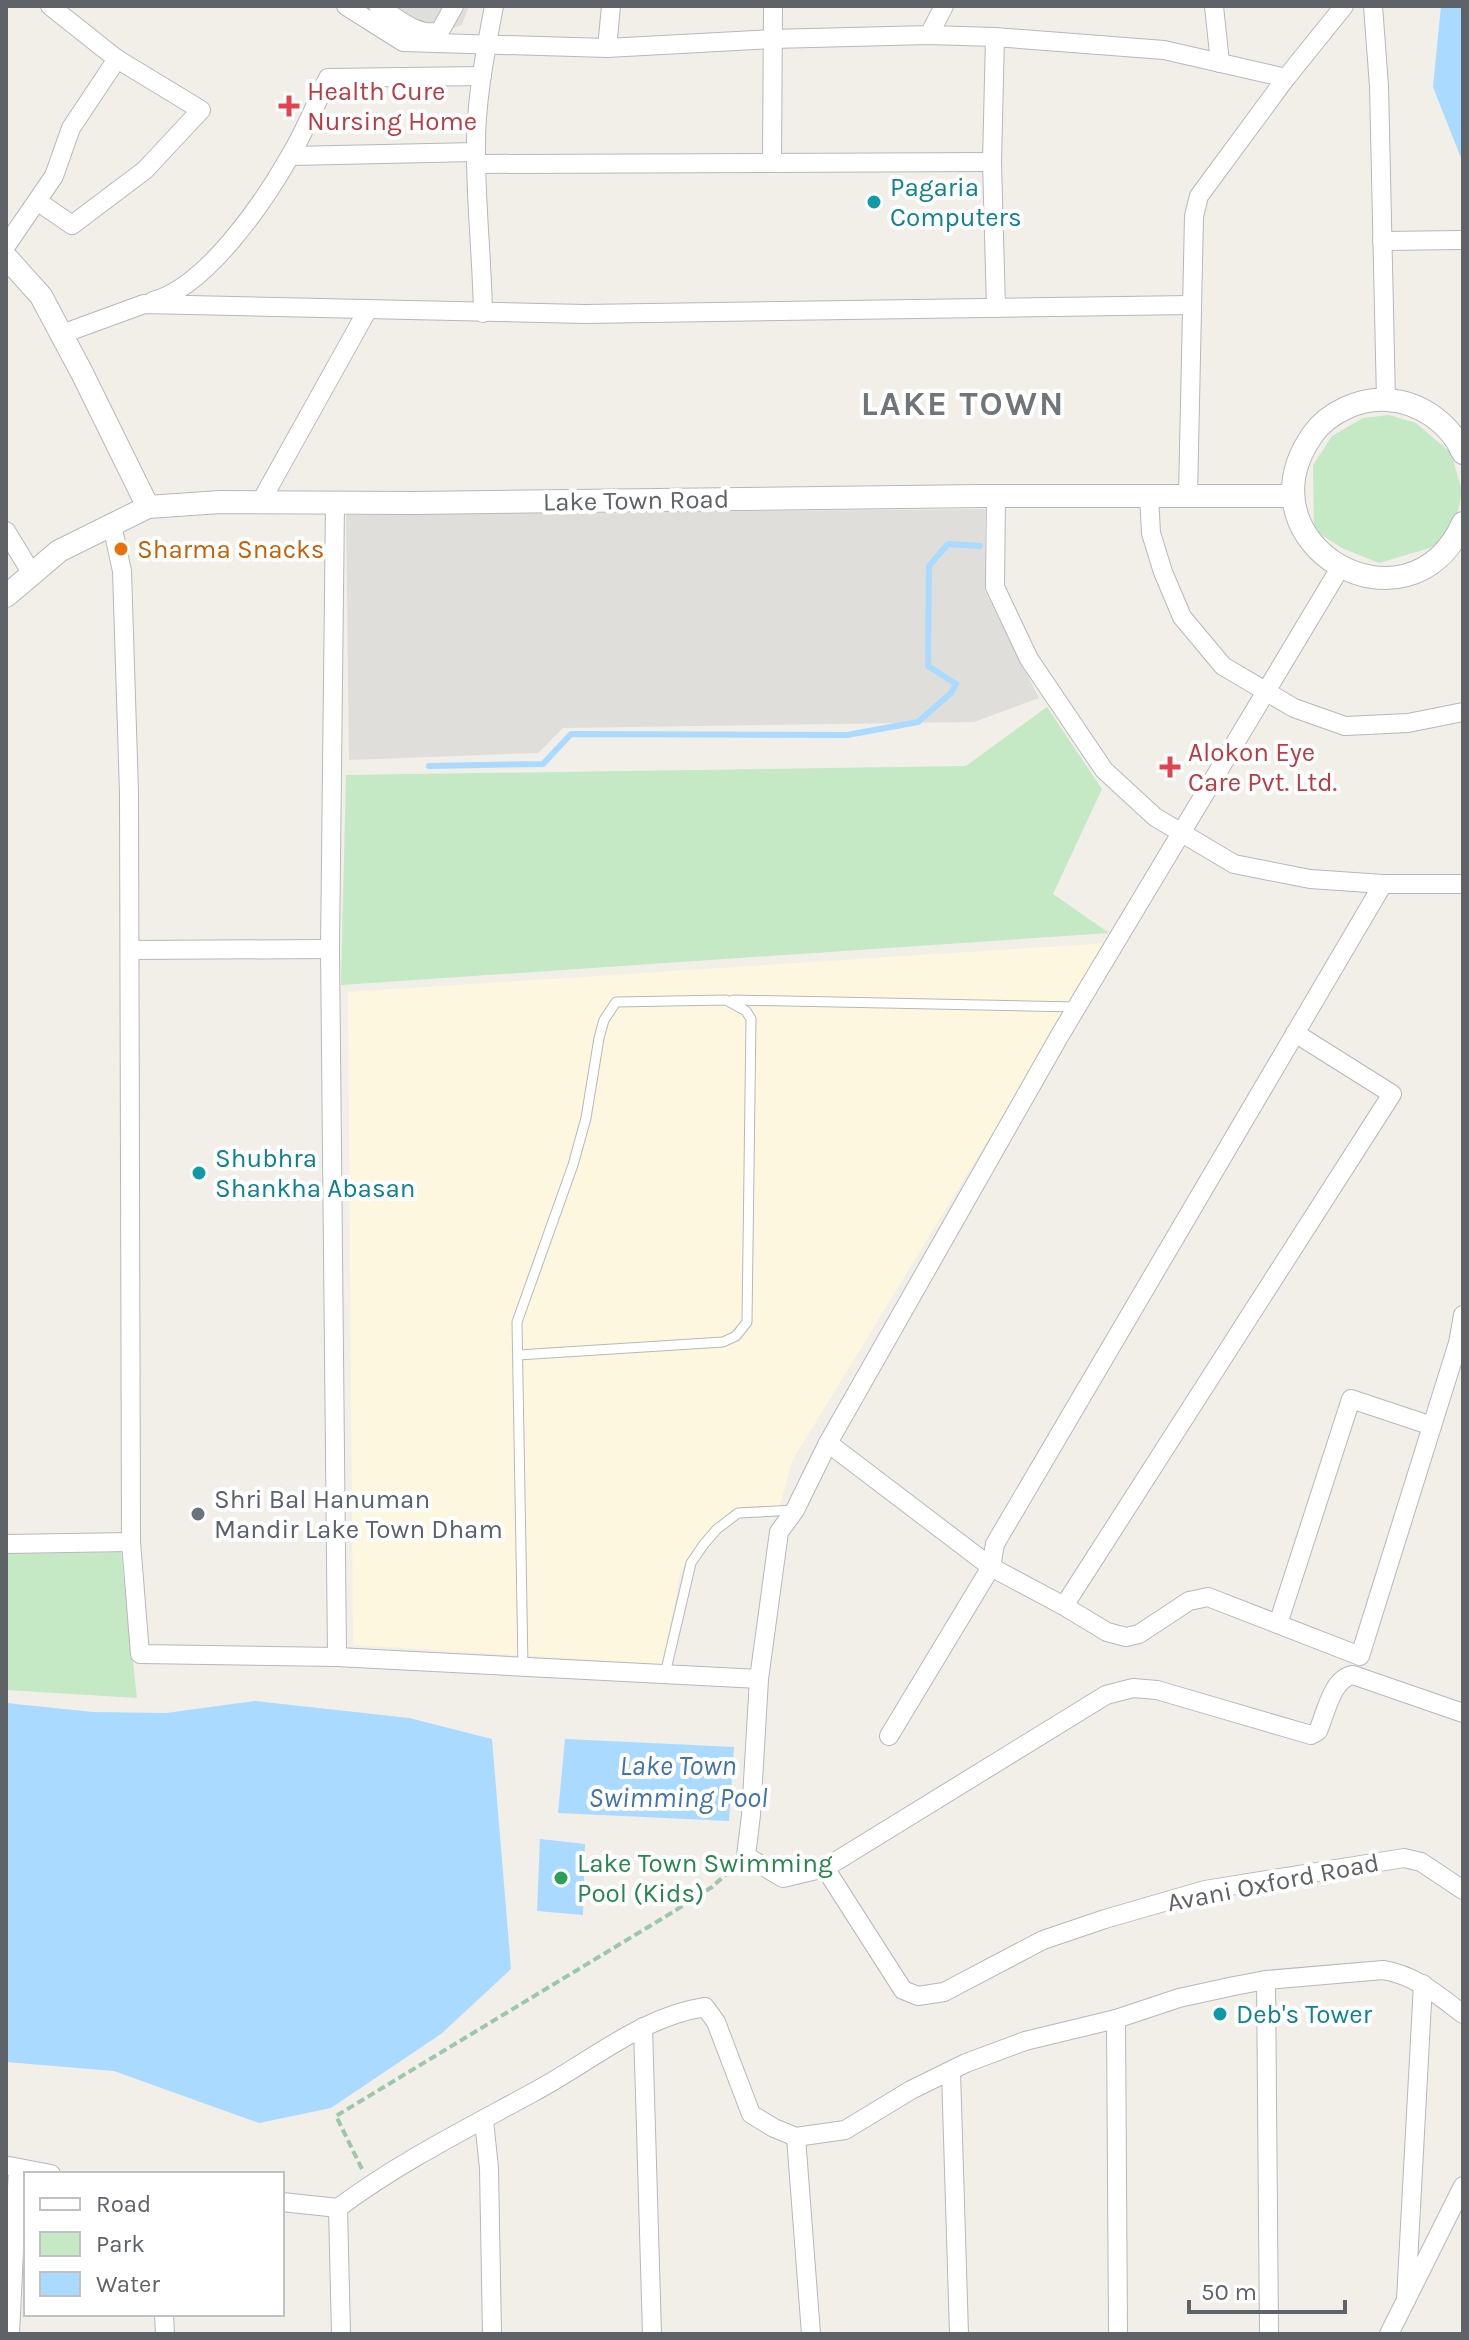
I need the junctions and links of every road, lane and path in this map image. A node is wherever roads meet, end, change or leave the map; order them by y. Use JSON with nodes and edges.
{"nodes":[{"id":1,"x":50,"y":6,"type":"edge"},
{"id":2,"x":346,"y":6,"type":"edge"},
{"id":3,"x":378,"y":6,"type":"edge"},
{"id":4,"x":454,"y":6,"type":"edge"},
{"id":5,"x":494,"y":6,"type":"edge"},
{"id":6,"x":611,"y":6,"type":"edge"},
{"id":7,"x":773,"y":6,"type":"edge"},
{"id":8,"x":944,"y":6,"type":"edge"},
{"id":9,"x":1214,"y":6,"type":"edge"},
{"id":10,"x":1344,"y":6,"type":"edge"},
{"id":11,"x":1373,"y":6,"type":"edge"},
{"id":12,"x":929,"y":35,"type":"junction"},
{"id":13,"x":995,"y":37,"type":"junction"},
{"id":14,"x":772,"y":39,"type":"junction"},
{"id":15,"x":487,"y":43,"type":"junction"},
{"id":16,"x":607,"y":48,"type":"junction"},
{"id":17,"x":117,"y":59,"type":"junction"},
{"id":18,"x":1220,"y":63,"type":"junction"},
{"id":19,"x":482,"y":76,"type":"junction"},
{"id":20,"x":1286,"y":78,"type":"junction"},
{"id":21,"x":291,"y":156,"type":"junction"},
{"id":22,"x":476,"y":158,"type":"junction"},
{"id":23,"x":992,"y":162,"type":"junction"},
{"id":24,"x":772,"y":163,"type":"junction"},
{"id":25,"x":37,"y":201,"type":"junction"},
{"id":26,"x":1463,"y":240,"type":"edge"},
{"id":27,"x":1382,"y":241,"type":"junction"},
{"id":28,"x":6,"y":246,"type":"edge"},
{"id":29,"x":6,"y":257,"type":"edge"},
{"id":30,"x":144,"y":304,"type":"junction"},
{"id":31,"x":1191,"y":305,"type":"junction"},
{"id":32,"x":996,"y":308,"type":"junction"},
{"id":33,"x":367,"y":311,"type":"junction"},
{"id":34,"x":483,"y":313,"type":"junction"},
{"id":35,"x":62,"y":334,"type":"junction"},
{"id":36,"x":1386,"y":400,"type":"junction"},
{"id":37,"x":1463,"y":453,"type":"edge"},
{"id":38,"x":996,"y":496,"type":"junction"},
{"id":39,"x":1149,"y":496,"type":"junction"},
{"id":40,"x":1188,"y":496,"type":"junction"},
{"id":41,"x":1293,"y":496,"type":"junction"},
{"id":42,"x":260,"y":503,"type":"junction"},
{"id":43,"x":335,"y":503,"type":"junction"},
{"id":44,"x":148,"y":507,"type":"junction"},
{"id":45,"x":1463,"y":523,"type":"edge"},
{"id":46,"x":112,"y":525,"type":"junction"},
{"id":47,"x":6,"y":531,"type":"edge"},
{"id":48,"x":1340,"y":568,"type":"junction"},
{"id":49,"x":32,"y":574,"type":"junction"},
{"id":50,"x":6,"y":596,"type":"edge"},
{"id":51,"x":1266,"y":692,"type":"junction"},
{"id":52,"x":1463,"y":712,"type":"edge"},
{"id":53,"x":1180,"y":834,"type":"junction"},
{"id":54,"x":1383,"y":884,"type":"junction"},
{"id":55,"x":1463,"y":884,"type":"edge"},
{"id":56,"x":330,"y":949,"type":"junction"},
{"id":57,"x":130,"y":950,"type":"junction"},
{"id":58,"x":726,"y":1000,"type":"junction"},
{"id":59,"x":1077,"y":1007,"type":"junction"},
{"id":60,"x":1295,"y":1033,"type":"junction"},
{"id":61,"x":1463,"y":1315,"type":"edge"},
{"id":62,"x":1460,"y":1344,"type":"edge"},
{"id":63,"x":518,"y":1355,"type":"junction"},
{"id":64,"x":1432,"y":1426,"type":"junction"},
{"id":65,"x":828,"y":1443,"type":"junction"},
{"id":66,"x":795,"y":1510,"type":"junction"},
{"id":67,"x":131,"y":1542,"type":"junction"},
{"id":68,"x":6,"y":1544,"type":"edge"},
{"id":69,"x":991,"y":1567,"type":"junction"},
{"id":70,"x":1064,"y":1606,"type":"junction"},
{"id":71,"x":1278,"y":1624,"type":"junction"},
{"id":72,"x":337,"y":1657,"type":"junction"},
{"id":73,"x":523,"y":1667,"type":"junction"},
{"id":74,"x":665,"y":1674,"type":"junction"},
{"id":75,"x":759,"y":1679,"type":"junction"},
{"id":76,"x":1463,"y":1713,"type":"edge"},
{"id":77,"x":889,"y":1736,"type":"dead end"},
{"id":78,"x":746,"y":1856,"type":"junction"},
{"id":79,"x":825,"y":1868,"type":"junction"},
{"id":80,"x":1463,"y":1890,"type":"edge"},
{"id":81,"x":1266,"y":1980,"type":"junction"},
{"id":82,"x":1423,"y":1984,"type":"junction"},
{"id":83,"x":1463,"y":2014,"type":"edge"},
{"id":84,"x":1116,"y":2019,"type":"junction"},
{"id":85,"x":643,"y":2027,"type":"junction"},
{"id":86,"x":951,"y":2072,"type":"junction"},
{"id":87,"x":484,"y":2121,"type":"junction"},
{"id":88,"x":796,"y":2137,"type":"junction"},
{"id":89,"x":12,"y":2166,"type":"edge"},
{"id":90,"x":41,"y":2172,"type":"edge"},
{"id":91,"x":370,"y":2185,"type":"junction"},
{"id":92,"x":1463,"y":2186,"type":"edge"},
{"id":93,"x":284,"y":2202,"type":"edge"},
{"id":94,"x":338,"y":2208,"type":"junction"},
{"id":95,"x":1406,"y":2300,"type":"junction"},
{"id":96,"x":10,"y":2334,"type":"edge"},
{"id":97,"x":341,"y":2334,"type":"edge"},
{"id":98,"x":492,"y":2334,"type":"edge"},
{"id":99,"x":652,"y":2334,"type":"edge"},
{"id":100,"x":811,"y":2334,"type":"edge"},
{"id":101,"x":959,"y":2334,"type":"edge"},
{"id":102,"x":1118,"y":2334,"type":"edge"},
{"id":103,"x":1269,"y":2334,"type":"edge"},
{"id":104,"x":1389,"y":2334,"type":"edge"}],
"edges":[{"from":1,"to":17,"type":"street"},
{"from":2,"to":15,"type":"street"},
{"from":3,"to":4,"type":"street"},
{"from":5,"to":15,"type":"street"},
{"from":6,"to":16,"type":"street"},
{"from":7,"to":14,"type":"street"},
{"from":8,"to":12,"type":"street"},
{"from":9,"to":18,"type":"street"},
{"from":10,"to":20,"type":"street"},
{"from":11,"to":27,"type":"street"},
{"from":12,"to":13,"type":"street"},
{"from":12,"to":14,"type":"street"},
{"from":13,"to":18,"type":"street"},
{"from":13,"to":23,"type":"street"},
{"from":14,"to":16,"type":"street"},
{"from":14,"to":24,"type":"street"},
{"from":15,"to":16,"type":"street"},
{"from":15,"to":19,"type":"street"},
{"from":17,"to":25,"type":"street"},
{"from":17,"to":25,"type":"street"},
{"from":18,"to":20,"type":"street"},
{"from":19,"to":21,"type":"street"},
{"from":19,"to":22,"type":"street"},
{"from":20,"to":31,"type":"street"},
{"from":21,"to":22,"type":"street"},
{"from":21,"to":30,"type":"street"},
{"from":22,"to":24,"type":"street"},
{"from":22,"to":34,"type":"street"},
{"from":23,"to":24,"type":"street"},
{"from":23,"to":32,"type":"street"},
{"from":25,"to":28,"type":"street"},
{"from":26,"to":27,"type":"street"},
{"from":27,"to":36,"type":"street"},
{"from":29,"to":35,"type":"street"},
{"from":30,"to":33,"type":"street"},
{"from":30,"to":35,"type":"street"},
{"from":31,"to":32,"type":"street"},
{"from":31,"to":40,"type":"street"},
{"from":32,"to":34,"type":"street"},
{"from":33,"to":34,"type":"street"},
{"from":33,"to":42,"type":"street"},
{"from":35,"to":44,"type":"street"},
{"from":36,"to":37,"type":"street"},
{"from":36,"to":41,"type":"street"},
{"from":38,"to":39,"type":"street","name":"Lake Town Road"},
{"from":38,"to":43,"type":"street","name":"Lake Town Road"},
{"from":38,"to":53,"type":"street"},
{"from":39,"to":40,"type":"street","name":"Lake Town Road"},
{"from":39,"to":51,"type":"street"},
{"from":40,"to":41,"type":"street","name":"Lake Town Road"},
{"from":41,"to":48,"type":"street"},
{"from":42,"to":43,"type":"street","name":"Lake Town Road"},
{"from":42,"to":44,"type":"street","name":"Lake Town Road"},
{"from":43,"to":56,"type":"street"},
{"from":44,"to":46,"type":"street","name":"Lake Town Road"},
{"from":45,"to":48,"type":"street"},
{"from":46,"to":49,"type":"street","name":"Lake Town Road"},
{"from":46,"to":57,"type":"street"},
{"from":47,"to":49,"type":"street"},
{"from":48,"to":51,"type":"street"},
{"from":49,"to":50,"type":"street","name":"Lake Town Road"},
{"from":51,"to":52,"type":"street"},
{"from":51,"to":53,"type":"street"},
{"from":53,"to":54,"type":"street"},
{"from":53,"to":59,"type":"street"},
{"from":54,"to":55,"type":"street"},
{"from":54,"to":60,"type":"street"},
{"from":56,"to":57,"type":"street"},
{"from":56,"to":72,"type":"street"},
{"from":57,"to":67,"type":"street"},
{"from":58,"to":59,"type":"lane"},
{"from":58,"to":63,"type":"lane"},
{"from":58,"to":63,"type":"lane"},
{"from":59,"to":65,"type":"street"},
{"from":60,"to":69,"type":"street"},
{"from":60,"to":70,"type":"street"},
{"from":61,"to":62,"type":"street"},
{"from":62,"to":64,"type":"street"},
{"from":63,"to":73,"type":"lane"},
{"from":64,"to":71,"type":"street"},
{"from":64,"to":71,"type":"street"},
{"from":65,"to":66,"type":"street"},
{"from":65,"to":69,"type":"street"},
{"from":66,"to":74,"type":"lane"},
{"from":66,"to":75,"type":"street"},
{"from":67,"to":68,"type":"street"},
{"from":67,"to":72,"type":"street"},
{"from":69,"to":70,"type":"street"},
{"from":69,"to":77,"type":"street"},
{"from":70,"to":71,"type":"street"},
{"from":72,"to":73,"type":"street"},
{"from":73,"to":74,"type":"street"},
{"from":74,"to":75,"type":"street"},
{"from":75,"to":78,"type":"street"},
{"from":76,"to":79,"type":"street"},
{"from":78,"to":79,"type":"street"},
{"from":78,"to":91,"type":"path"},
{"from":79,"to":80,"type":"street","name":"Avani Oxford Road"},
{"from":81,"to":82,"type":"street"},
{"from":81,"to":84,"type":"street"},
{"from":81,"to":103,"type":"street"},
{"from":82,"to":83,"type":"street"},
{"from":82,"to":95,"type":"street"},
{"from":84,"to":86,"type":"street"},
{"from":84,"to":102,"type":"street"},
{"from":85,"to":87,"type":"street"},
{"from":85,"to":88,"type":"street"},
{"from":85,"to":99,"type":"street"},
{"from":86,"to":88,"type":"street"},
{"from":86,"to":101,"type":"street"},
{"from":87,"to":91,"type":"street"},
{"from":87,"to":98,"type":"street"},
{"from":88,"to":100,"type":"street"},
{"from":89,"to":90,"type":"street"},
{"from":89,"to":96,"type":"street"},
{"from":91,"to":94,"type":"street"},
{"from":92,"to":95,"type":"street"},
{"from":93,"to":94,"type":"street"},
{"from":94,"to":97,"type":"street"},
{"from":95,"to":104,"type":"street"}]}
